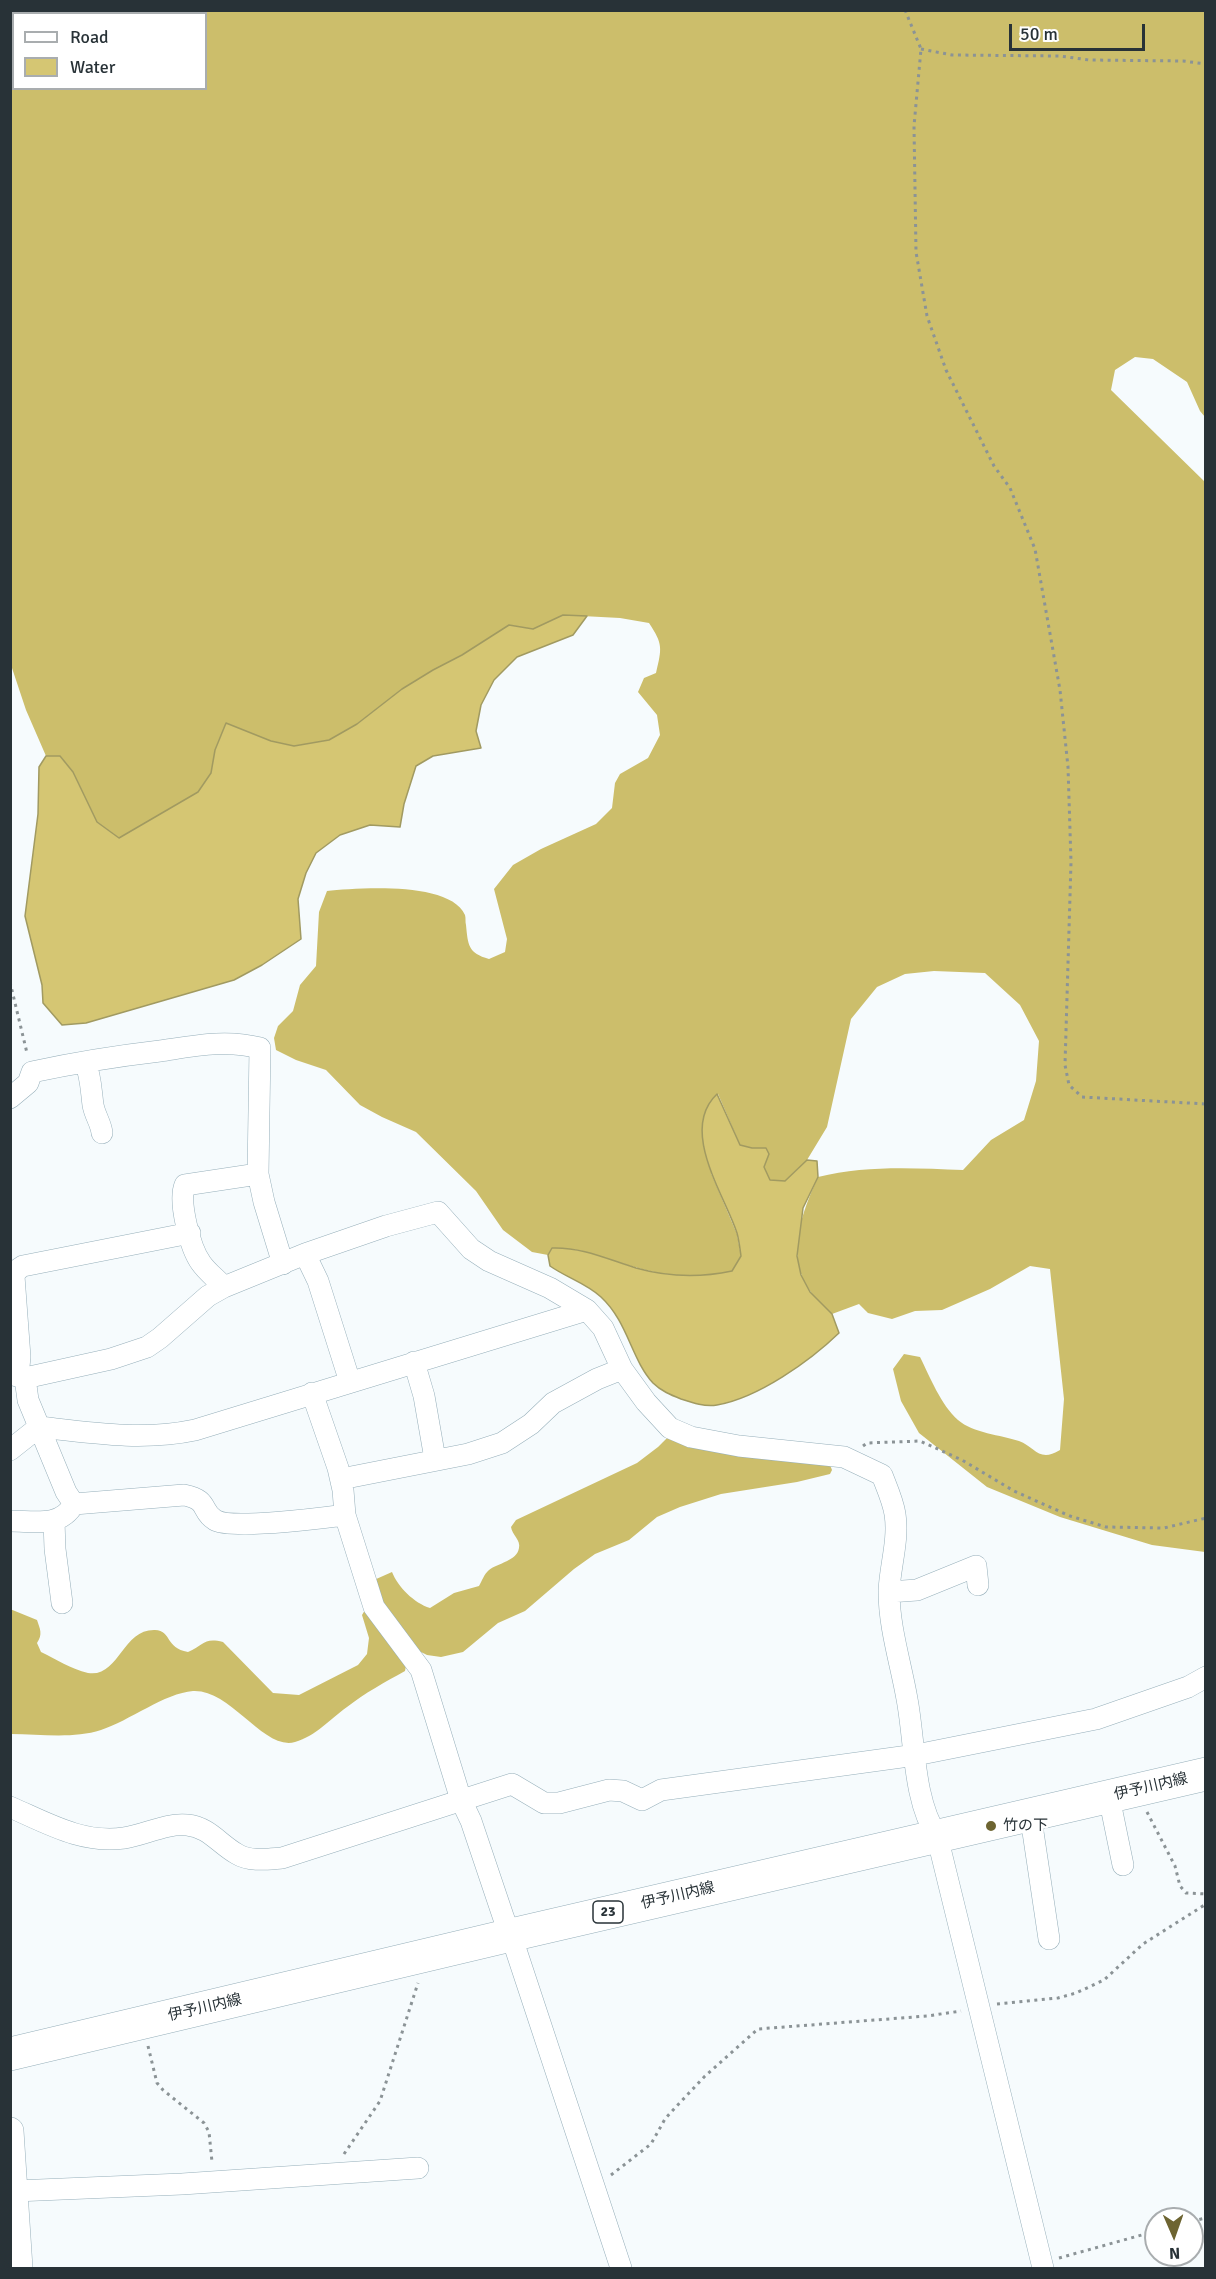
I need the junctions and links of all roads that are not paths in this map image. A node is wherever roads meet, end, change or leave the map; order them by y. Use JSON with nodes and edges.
{"nodes":[{"id":1,"x":84,"y":1062,"type":"junction"},
{"id":2,"x":10,"y":1098,"type":"edge"},
{"id":3,"x":102,"y":1133,"type":"dead end"},
{"id":4,"x":258,"y":1174,"type":"junction"},
{"id":5,"x":190,"y":1233,"type":"junction"},
{"id":6,"x":305,"y":1254,"type":"junction"},
{"id":7,"x":283,"y":1264,"type":"junction"},
{"id":8,"x":224,"y":1287,"type":"junction"},
{"id":9,"x":586,"y":1310,"type":"junction"},
{"id":10,"x":414,"y":1362,"type":"junction"},
{"id":11,"x":622,"y":1369,"type":"junction"},
{"id":12,"x":18,"y":1376,"type":"edge"},
{"id":13,"x":350,"y":1382,"type":"junction"},
{"id":14,"x":312,"y":1393,"type":"junction"},
{"id":15,"x":39,"y":1427,"type":"junction"},
{"id":16,"x":10,"y":1450,"type":"edge"},
{"id":17,"x":435,"y":1460,"type":"junction"},
{"id":18,"x":341,"y":1479,"type":"junction"},
{"id":19,"x":74,"y":1504,"type":"junction"},
{"id":20,"x":345,"y":1515,"type":"junction"},
{"id":21,"x":10,"y":1521,"type":"edge"},
{"id":22,"x":54,"y":1521,"type":"junction"},
{"id":23,"x":978,"y":1584,"type":"dead end"},
{"id":24,"x":889,"y":1592,"type":"junction"},
{"id":25,"x":62,"y":1603,"type":"dead end"},
{"id":26,"x":1206,"y":1677,"type":"edge"},
{"id":27,"x":916,"y":1755,"type":"junction"},
{"id":28,"x":1206,"y":1774,"type":"edge"},
{"id":29,"x":1122,"y":1793,"type":"junction"},
{"id":30,"x":461,"y":1800,"type":"junction"},
{"id":31,"x":10,"y":1807,"type":"edge"},
{"id":32,"x":1028,"y":1815,"type":"junction"},
{"id":33,"x":937,"y":1836,"type":"junction"},
{"id":34,"x":1123,"y":1865,"type":"dead end"},
{"id":35,"x":511,"y":1935,"type":"junction"},
{"id":36,"x":1049,"y":1939,"type":"dead end"},
{"id":37,"x":10,"y":2054,"type":"edge"},
{"id":38,"x":10,"y":2131,"type":"edge"},
{"id":39,"x":418,"y":2168,"type":"dead end"},
{"id":40,"x":15,"y":2191,"type":"junction"},
{"id":41,"x":1043,"y":2266,"type":"edge"},
{"id":42,"x":19,"y":2268,"type":"edge"},
{"id":43,"x":621,"y":2268,"type":"edge"}],
"edges":[{"from":1,"to":2,"type":"street"},
{"from":1,"to":3,"type":"street"},
{"from":1,"to":4,"type":"street"},
{"from":4,"to":5,"type":"street"},
{"from":4,"to":7,"type":"street"},
{"from":5,"to":8,"type":"street"},
{"from":5,"to":12,"type":"street"},
{"from":6,"to":7,"type":"street"},
{"from":6,"to":9,"type":"street"},
{"from":6,"to":13,"type":"street"},
{"from":7,"to":8,"type":"street"},
{"from":8,"to":12,"type":"street"},
{"from":9,"to":10,"type":"street"},
{"from":9,"to":11,"type":"street"},
{"from":10,"to":13,"type":"street"},
{"from":10,"to":17,"type":"street"},
{"from":11,"to":17,"type":"street"},
{"from":11,"to":24,"type":"street"},
{"from":12,"to":15,"type":"street"},
{"from":13,"to":14,"type":"street"},
{"from":14,"to":15,"type":"street"},
{"from":14,"to":18,"type":"street"},
{"from":15,"to":16,"type":"street"},
{"from":15,"to":19,"type":"street"},
{"from":17,"to":18,"type":"street"},
{"from":18,"to":20,"type":"street"},
{"from":19,"to":20,"type":"street"},
{"from":19,"to":22,"type":"street"},
{"from":20,"to":30,"type":"street"},
{"from":21,"to":22,"type":"street"},
{"from":22,"to":25,"type":"street"},
{"from":23,"to":24,"type":"street"},
{"from":24,"to":27,"type":"street"},
{"from":26,"to":27,"type":"street"},
{"from":27,"to":30,"type":"street"},
{"from":27,"to":33,"type":"street"},
{"from":28,"to":29,"type":"main road","name":"伊予川内線","number":"23"},
{"from":29,"to":32,"type":"main road","name":"伊予川内線","number":"23"},
{"from":29,"to":34,"type":"street"},
{"from":30,"to":31,"type":"street"},
{"from":30,"to":35,"type":"street"},
{"from":32,"to":33,"type":"main road","name":"伊予川内線","number":"23"},
{"from":32,"to":36,"type":"street"},
{"from":33,"to":35,"type":"main road","name":"伊予川内線","number":"23"},
{"from":33,"to":41,"type":"street"},
{"from":35,"to":37,"type":"main road","name":"伊予川内線","number":"23"},
{"from":35,"to":43,"type":"street"},
{"from":38,"to":40,"type":"street"},
{"from":39,"to":40,"type":"street"},
{"from":40,"to":42,"type":"street"}]}
